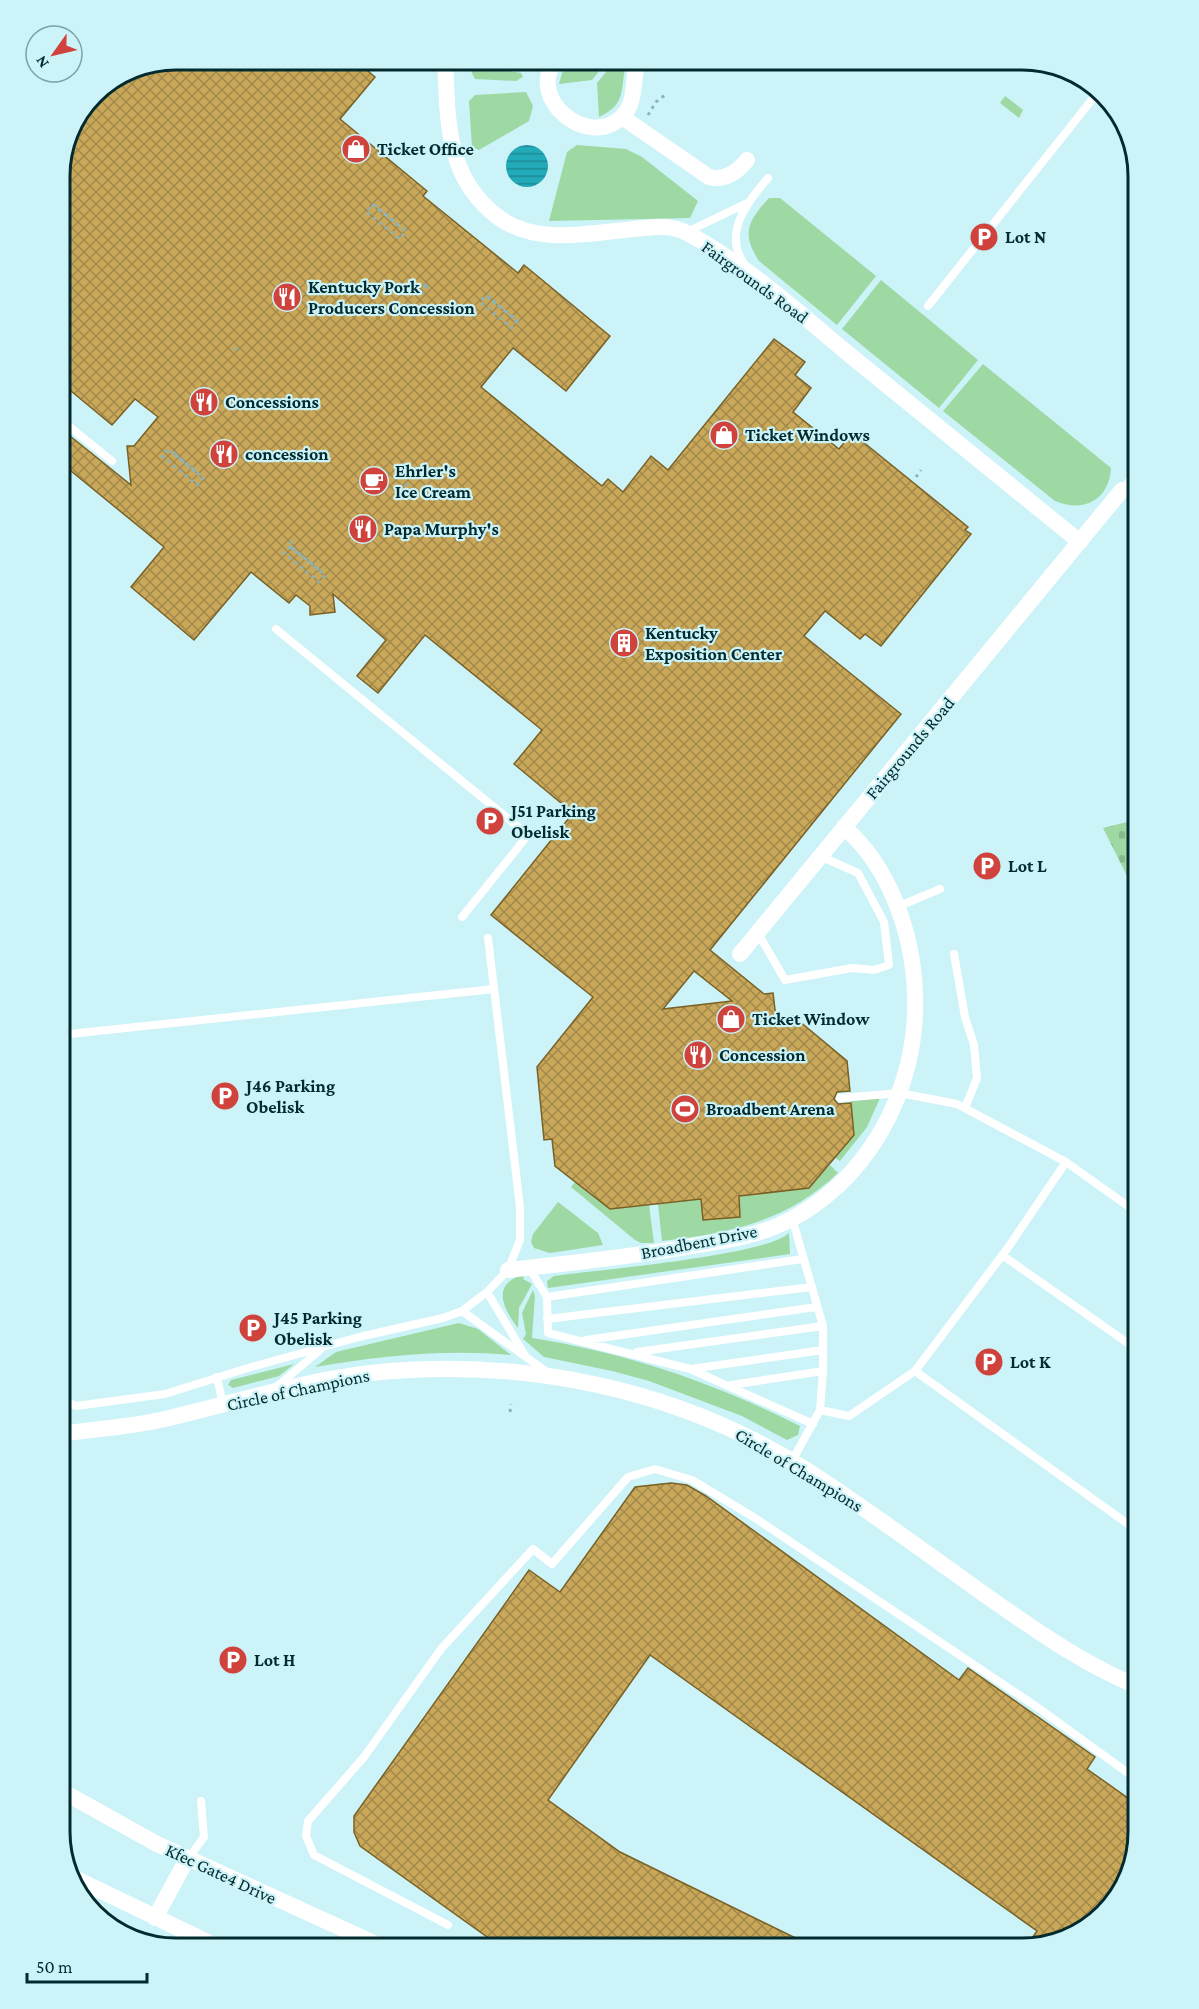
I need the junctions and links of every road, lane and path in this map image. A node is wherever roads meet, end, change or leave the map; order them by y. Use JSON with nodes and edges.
{"nodes":[{"id":1,"x":446,"y":70,"type":"edge"},
{"id":2,"x":550,"y":70,"type":"edge"},
{"id":3,"x":637,"y":71,"type":"edge"},
{"id":4,"x":665,"y":95,"type":"dead end"},
{"id":5,"x":1093,"y":98,"type":"edge"},
{"id":6,"x":622,"y":117,"type":"junction"},
{"id":7,"x":646,"y":119,"type":"dead end"},
{"id":8,"x":747,"y":160,"type":"dead end"},
{"id":9,"x":768,"y":178,"type":"dead end"},
{"id":10,"x":746,"y":204,"type":"junction"},
{"id":11,"x":374,"y":205,"type":"dead end"},
{"id":12,"x":402,"y":228,"type":"dead end"},
{"id":13,"x":686,"y":232,"type":"junction"},
{"id":14,"x":752,"y":275,"type":"junction"},
{"id":15,"x":427,"y":285,"type":"dead end"},
{"id":16,"x":420,"y":293,"type":"dead end"},
{"id":17,"x":488,"y":297,"type":"dead end"},
{"id":18,"x":928,"y":306,"type":"dead end"},
{"id":19,"x":521,"y":324,"type":"dead end"},
{"id":20,"x":71,"y":428,"type":"edge"},
{"id":21,"x":174,"y":453,"type":"dead end"},
{"id":22,"x":112,"y":461,"type":"dead end"},
{"id":23,"x":921,"y":470,"type":"dead end"},
{"id":24,"x":207,"y":473,"type":"dead end"},
{"id":25,"x":200,"y":475,"type":"junction"},
{"id":26,"x":916,"y":477,"type":"dead end"},
{"id":27,"x":1128,"y":483,"type":"edge"},
{"id":28,"x":1122,"y":490,"type":"joint"},
{"id":29,"x":292,"y":541,"type":"dead end"},
{"id":30,"x":1080,"y":542,"type":"junction"},
{"id":31,"x":319,"y":570,"type":"dead end"},
{"id":32,"x":276,"y":629,"type":"dead end"},
{"id":33,"x":844,"y":827,"type":"junction"},
{"id":34,"x":820,"y":856,"type":"junction"},
{"id":35,"x":940,"y":890,"type":"dead end"},
{"id":36,"x":897,"y":907,"type":"junction"},
{"id":37,"x":462,"y":917,"type":"dead end"},
{"id":38,"x":758,"y":933,"type":"junction"},
{"id":39,"x":488,"y":938,"type":"dead end"},
{"id":40,"x":740,"y":954,"type":"dead end"},
{"id":41,"x":954,"y":954,"type":"dead end"},
{"id":42,"x":494,"y":989,"type":"junction"},
{"id":43,"x":70,"y":1034,"type":"edge"},
{"id":44,"x":900,"y":1093,"type":"junction"},
{"id":45,"x":840,"y":1098,"type":"dead end"},
{"id":46,"x":965,"y":1108,"type":"junction"},
{"id":47,"x":1066,"y":1162,"type":"junction"},
{"id":48,"x":1128,"y":1206,"type":"edge"},
{"id":49,"x":792,"y":1218,"type":"junction"},
{"id":50,"x":1002,"y":1255,"type":"junction"},
{"id":51,"x":802,"y":1259,"type":"junction"},
{"id":52,"x":528,"y":1268,"type":"junction"},
{"id":53,"x":508,"y":1270,"type":"junction"},
{"id":54,"x":812,"y":1287,"type":"junction"},
{"id":55,"x":487,"y":1292,"type":"junction"},
{"id":56,"x":546,"y":1297,"type":"junction"},
{"id":57,"x":816,"y":1307,"type":"junction"},
{"id":58,"x":462,"y":1311,"type":"junction"},
{"id":59,"x":547,"y":1319,"type":"junction"},
{"id":60,"x":823,"y":1326,"type":"junction"},
{"id":61,"x":579,"y":1341,"type":"junction"},
{"id":62,"x":1128,"y":1343,"type":"edge"},
{"id":63,"x":323,"y":1348,"type":"junction"},
{"id":64,"x":824,"y":1350,"type":"junction"},
{"id":65,"x":634,"y":1353,"type":"junction"},
{"id":66,"x":526,"y":1358,"type":"junction"},
{"id":67,"x":690,"y":1369,"type":"junction"},
{"id":68,"x":823,"y":1371,"type":"junction"},
{"id":69,"x":915,"y":1371,"type":"junction"},
{"id":70,"x":553,"y":1376,"type":"junction"},
{"id":71,"x":217,"y":1377,"type":"junction"},
{"id":72,"x":730,"y":1385,"type":"junction"},
{"id":73,"x":265,"y":1396,"type":"junction"},
{"id":74,"x":70,"y":1403,"type":"edge"},
{"id":75,"x":511,"y":1404,"type":"dead end"},
{"id":76,"x":223,"y":1405,"type":"junction"},
{"id":77,"x":820,"y":1410,"type":"junction"},
{"id":78,"x":510,"y":1412,"type":"dead end"},
{"id":79,"x":813,"y":1424,"type":"junction"},
{"id":80,"x":70,"y":1433,"type":"edge"},
{"id":81,"x":792,"y":1461,"type":"junction"},
{"id":82,"x":1128,"y":1524,"type":"edge"},
{"id":83,"x":1128,"y":1681,"type":"edge"},
{"id":84,"x":1128,"y":1772,"type":"edge"},
{"id":85,"x":70,"y":1795,"type":"edge"},
{"id":86,"x":201,"y":1801,"type":"dead end"},
{"id":87,"x":187,"y":1859,"type":"junction"},
{"id":88,"x":83,"y":1882,"type":"edge"},
{"id":89,"x":155,"y":1918,"type":"junction"},
{"id":90,"x":448,"y":1925,"type":"dead end"},
{"id":91,"x":198,"y":1938,"type":"edge"},
{"id":92,"x":363,"y":1938,"type":"edge"}],
"edges":[{"from":1,"to":13,"type":"street","name":"Fairgrounds Road"},
{"from":2,"to":6,"type":"street"},
{"from":3,"to":6,"type":"street"},
{"from":4,"to":7,"type":"path"},
{"from":5,"to":18,"type":"lane"},
{"from":6,"to":8,"type":"street"},
{"from":9,"to":10,"type":"lane"},
{"from":10,"to":13,"type":"lane"},
{"from":10,"to":14,"type":"lane"},
{"from":11,"to":12,"type":"path"},
{"from":13,"to":14,"type":"street","name":"Fairgrounds Road"},
{"from":14,"to":30,"type":"street","name":"Fairgrounds Road"},
{"from":15,"to":16,"type":"path"},
{"from":17,"to":19,"type":"path"},
{"from":20,"to":22,"type":"lane"},
{"from":21,"to":25,"type":"path"},
{"from":23,"to":26,"type":"path"},
{"from":24,"to":25,"type":"path"},
{"from":25,"to":25,"type":"path"},
{"from":27,"to":28,"type":"lane"},
{"from":28,"to":30,"type":"street","name":"Fairgrounds Road"},
{"from":29,"to":31,"type":"path"},
{"from":30,"to":33,"type":"street","name":"Fairgrounds Road"},
{"from":32,"to":37,"type":"lane"},
{"from":33,"to":34,"type":"street","name":"Fairgrounds Road"},
{"from":33,"to":36,"type":"street","name":"Broadbent Drive"},
{"from":34,"to":38,"type":"street","name":"Fairgrounds Road"},
{"from":34,"to":38,"type":"lane"},
{"from":35,"to":36,"type":"lane"},
{"from":36,"to":44,"type":"street","name":"Broadbent Drive"},
{"from":38,"to":40,"type":"street","name":"Fairgrounds Road"},
{"from":39,"to":42,"type":"lane"},
{"from":41,"to":46,"type":"lane"},
{"from":42,"to":43,"type":"lane"},
{"from":42,"to":53,"type":"lane"},
{"from":44,"to":45,"type":"lane"},
{"from":44,"to":46,"type":"lane"},
{"from":44,"to":49,"type":"street","name":"Broadbent Drive"},
{"from":46,"to":47,"type":"lane"},
{"from":47,"to":48,"type":"lane"},
{"from":47,"to":50,"type":"lane"},
{"from":49,"to":51,"type":"lane"},
{"from":49,"to":52,"type":"street","name":"Broadbent Drive"},
{"from":50,"to":62,"type":"lane"},
{"from":50,"to":69,"type":"lane"},
{"from":51,"to":54,"type":"lane"},
{"from":51,"to":56,"type":"lane"},
{"from":52,"to":53,"type":"street","name":"Broadbent Drive"},
{"from":52,"to":56,"type":"lane"},
{"from":53,"to":55,"type":"lane"},
{"from":54,"to":57,"type":"lane"},
{"from":54,"to":59,"type":"lane"},
{"from":55,"to":58,"type":"lane"},
{"from":55,"to":66,"type":"lane"},
{"from":56,"to":59,"type":"lane"},
{"from":57,"to":60,"type":"lane"},
{"from":57,"to":61,"type":"lane"},
{"from":58,"to":63,"type":"lane"},
{"from":58,"to":66,"type":"lane"},
{"from":59,"to":61,"type":"lane"},
{"from":60,"to":64,"type":"lane"},
{"from":60,"to":65,"type":"lane"},
{"from":61,"to":65,"type":"lane"},
{"from":63,"to":71,"type":"lane"},
{"from":63,"to":73,"type":"lane"},
{"from":64,"to":67,"type":"lane"},
{"from":64,"to":68,"type":"lane"},
{"from":65,"to":67,"type":"lane"},
{"from":66,"to":70,"type":"lane"},
{"from":67,"to":72,"type":"lane"},
{"from":68,"to":72,"type":"lane"},
{"from":68,"to":77,"type":"lane"},
{"from":69,"to":77,"type":"lane"},
{"from":69,"to":82,"type":"lane"},
{"from":70,"to":73,"type":"street","name":"Circle of Champions"},
{"from":70,"to":81,"type":"street","name":"Circle of Champions"},
{"from":71,"to":74,"type":"lane"},
{"from":71,"to":76,"type":"lane"},
{"from":72,"to":79,"type":"lane"},
{"from":73,"to":76,"type":"street","name":"Circle of Champions"},
{"from":75,"to":78,"type":"path"},
{"from":76,"to":80,"type":"street","name":"Circle of Champions"},
{"from":77,"to":79,"type":"lane"},
{"from":79,"to":81,"type":"lane"},
{"from":81,"to":83,"type":"street","name":"Circle of Champions"},
{"from":84,"to":90,"type":"lane"},
{"from":85,"to":87,"type":"street","name":"Kfec Gate4 Drive"},
{"from":86,"to":87,"type":"lane"},
{"from":87,"to":89,"type":"street"},
{"from":87,"to":92,"type":"street","name":"Kfec Gate4 Drive"},
{"from":88,"to":89,"type":"street"},
{"from":89,"to":91,"type":"street"}]}
